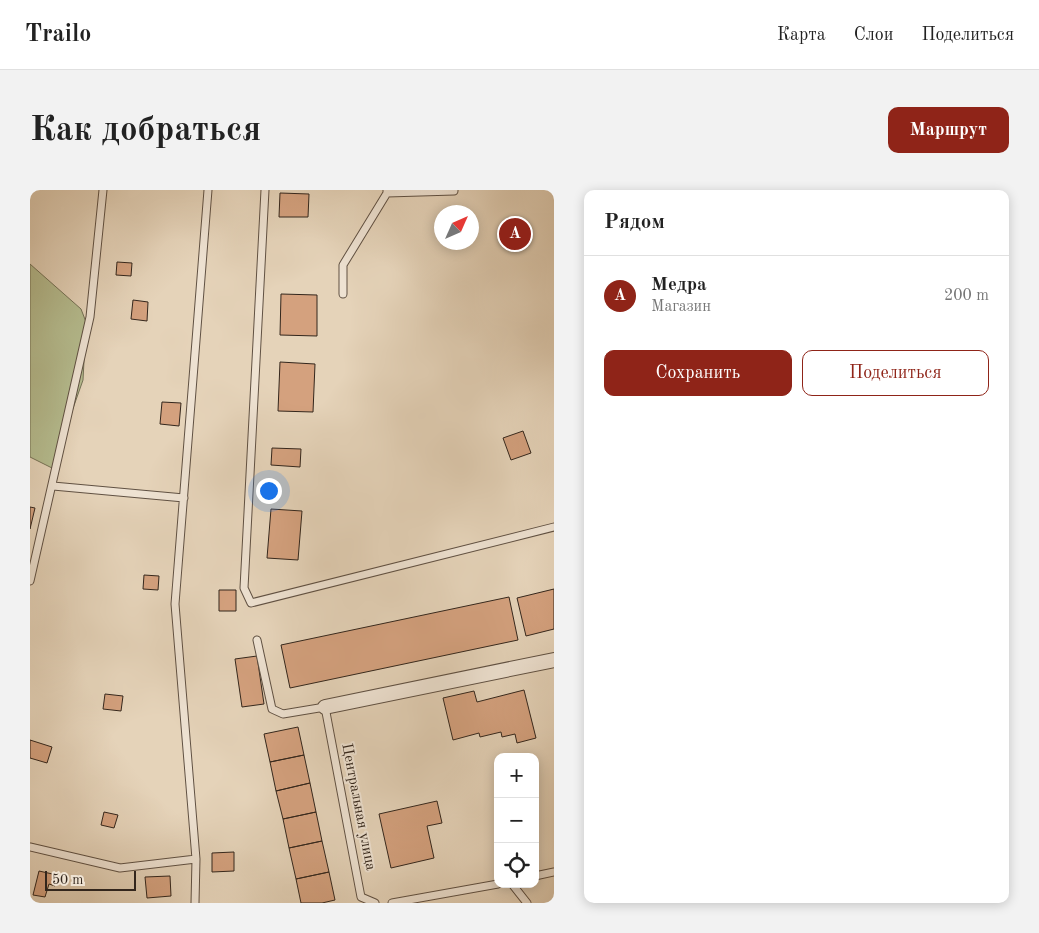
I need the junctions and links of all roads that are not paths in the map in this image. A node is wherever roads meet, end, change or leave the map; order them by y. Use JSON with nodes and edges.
{"nodes":[{"id":1,"x":103,"y":190,"type":"edge"},
{"id":2,"x":208,"y":190,"type":"edge"},
{"id":3,"x":265,"y":190,"type":"edge"},
{"id":4,"x":454,"y":190,"type":"edge"},
{"id":5,"x":387,"y":191,"type":"edge"},
{"id":6,"x":343,"y":294,"type":"dead end"},
{"id":7,"x":53,"y":486,"type":"junction"},
{"id":8,"x":184,"y":498,"type":"junction"},
{"id":9,"x":554,"y":527,"type":"edge"},
{"id":10,"x":30,"y":581,"type":"edge"},
{"id":11,"x":257,"y":640,"type":"dead end"},
{"id":12,"x":554,"y":660,"type":"edge"},
{"id":13,"x":325,"y":707,"type":"junction"},
{"id":14,"x":30,"y":848,"type":"edge"},
{"id":15,"x":196,"y":859,"type":"junction"},
{"id":16,"x":554,"y":872,"type":"edge"},
{"id":17,"x":539,"y":875,"type":"edge"},
{"id":18,"x":494,"y":885,"type":"edge"},
{"id":19,"x":515,"y":888,"type":"edge"},
{"id":20,"x":195,"y":903,"type":"edge"},
{"id":21,"x":375,"y":903,"type":"edge"},
{"id":22,"x":392,"y":903,"type":"edge"},
{"id":23,"x":527,"y":903,"type":"edge"}],
"edges":[{"from":1,"to":7,"type":"lane"},
{"from":2,"to":8,"type":"lane"},
{"from":3,"to":9,"type":"lane"},
{"from":4,"to":5,"type":"lane"},
{"from":5,"to":6,"type":"lane"},
{"from":7,"to":8,"type":"lane"},
{"from":7,"to":10,"type":"lane"},
{"from":8,"to":15,"type":"lane"},
{"from":11,"to":13,"type":"lane"},
{"from":12,"to":13,"type":"street"},
{"from":13,"to":21,"type":"lane","name":"Центральная улица"},
{"from":14,"to":15,"type":"lane"},
{"from":15,"to":20,"type":"lane"},
{"from":16,"to":17,"type":"lane"},
{"from":18,"to":22,"type":"lane"},
{"from":19,"to":23,"type":"lane"}]}
